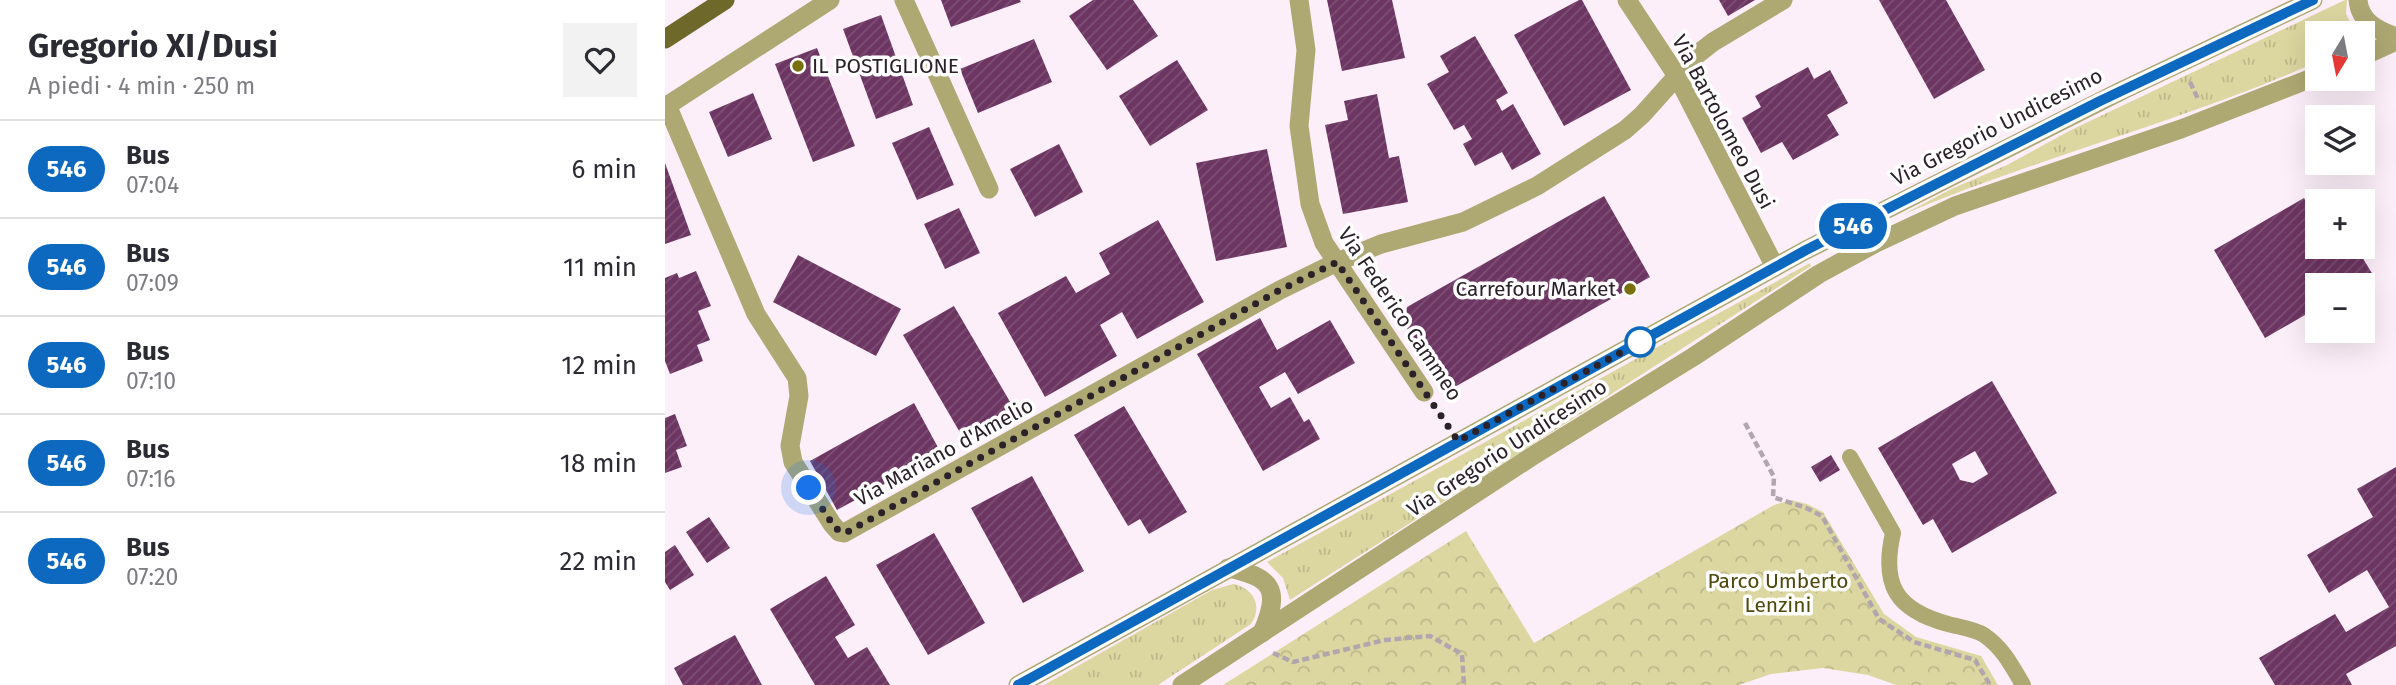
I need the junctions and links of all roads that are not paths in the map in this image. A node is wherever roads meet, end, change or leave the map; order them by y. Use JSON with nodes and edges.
{"nodes":[{"id":1,"x":725,"y":0,"type":"edge"},
{"id":2,"x":830,"y":0,"type":"edge"},
{"id":3,"x":904,"y":0,"type":"edge"},
{"id":4,"x":1299,"y":0,"type":"edge"},
{"id":5,"x":1627,"y":0,"type":"edge"},
{"id":6,"x":1783,"y":0,"type":"edge"},
{"id":7,"x":2313,"y":0,"type":"edge"},
{"id":8,"x":2358,"y":0,"type":"edge"},
{"id":9,"x":808,"y":6,"type":"edge"},
{"id":10,"x":2396,"y":39,"type":"edge"},
{"id":11,"x":665,"y":40,"type":"edge"},
{"id":12,"x":2375,"y":50,"type":"edge"},
{"id":13,"x":1677,"y":76,"type":"junction"},
{"id":14,"x":2305,"y":81,"type":"edge"},
{"id":15,"x":666,"y":106,"type":"edge"},
{"id":16,"x":989,"y":189,"type":"dead end"},
{"id":17,"x":1337,"y":262,"type":"junction"},
{"id":18,"x":1775,"y":267,"type":"junction"},
{"id":19,"x":1424,"y":392,"type":"dead end"},
{"id":20,"x":1850,"y":457,"type":"dead end"},
{"id":21,"x":1228,"y":568,"type":"junction"},
{"id":22,"x":1256,"y":637,"type":"junction"},
{"id":23,"x":1018,"y":685,"type":"edge"},
{"id":24,"x":1182,"y":685,"type":"edge"},
{"id":25,"x":2023,"y":685,"type":"edge"}],
"edges":[{"from":1,"to":11,"type":"main road"},
{"from":2,"to":9,"type":"street"},
{"from":3,"to":16,"type":"street"},
{"from":4,"to":17,"type":"street","name":"Via Federico Cammeo"},
{"from":5,"to":13,"type":"street","name":"Via Bartolomeo Dusi"},
{"from":6,"to":13,"type":"street"},
{"from":7,"to":18,"type":"street","name":"Via Gregorio Undicesimo"},
{"from":8,"to":10,"type":"street"},
{"from":9,"to":15,"type":"street"},
{"from":10,"to":12,"type":"street"},
{"from":13,"to":17,"type":"street"},
{"from":13,"to":18,"type":"street","name":"Via Bartolomeo Dusi"},
{"from":14,"to":22,"type":"street","name":"Via Gregorio Undicesimo"},
{"from":15,"to":17,"type":"street","name":"Via Mariano d'Amelio"},
{"from":17,"to":19,"type":"street","name":"Via Federico Cammeo"},
{"from":18,"to":21,"type":"street","name":"Via Gregorio Undicesimo"},
{"from":20,"to":25,"type":"lane"},
{"from":21,"to":22,"type":"street"},
{"from":21,"to":23,"type":"street","name":"Via Gregorio Undicesimo"},
{"from":22,"to":24,"type":"street","name":"Via Gregorio Undicesimo"}]}
